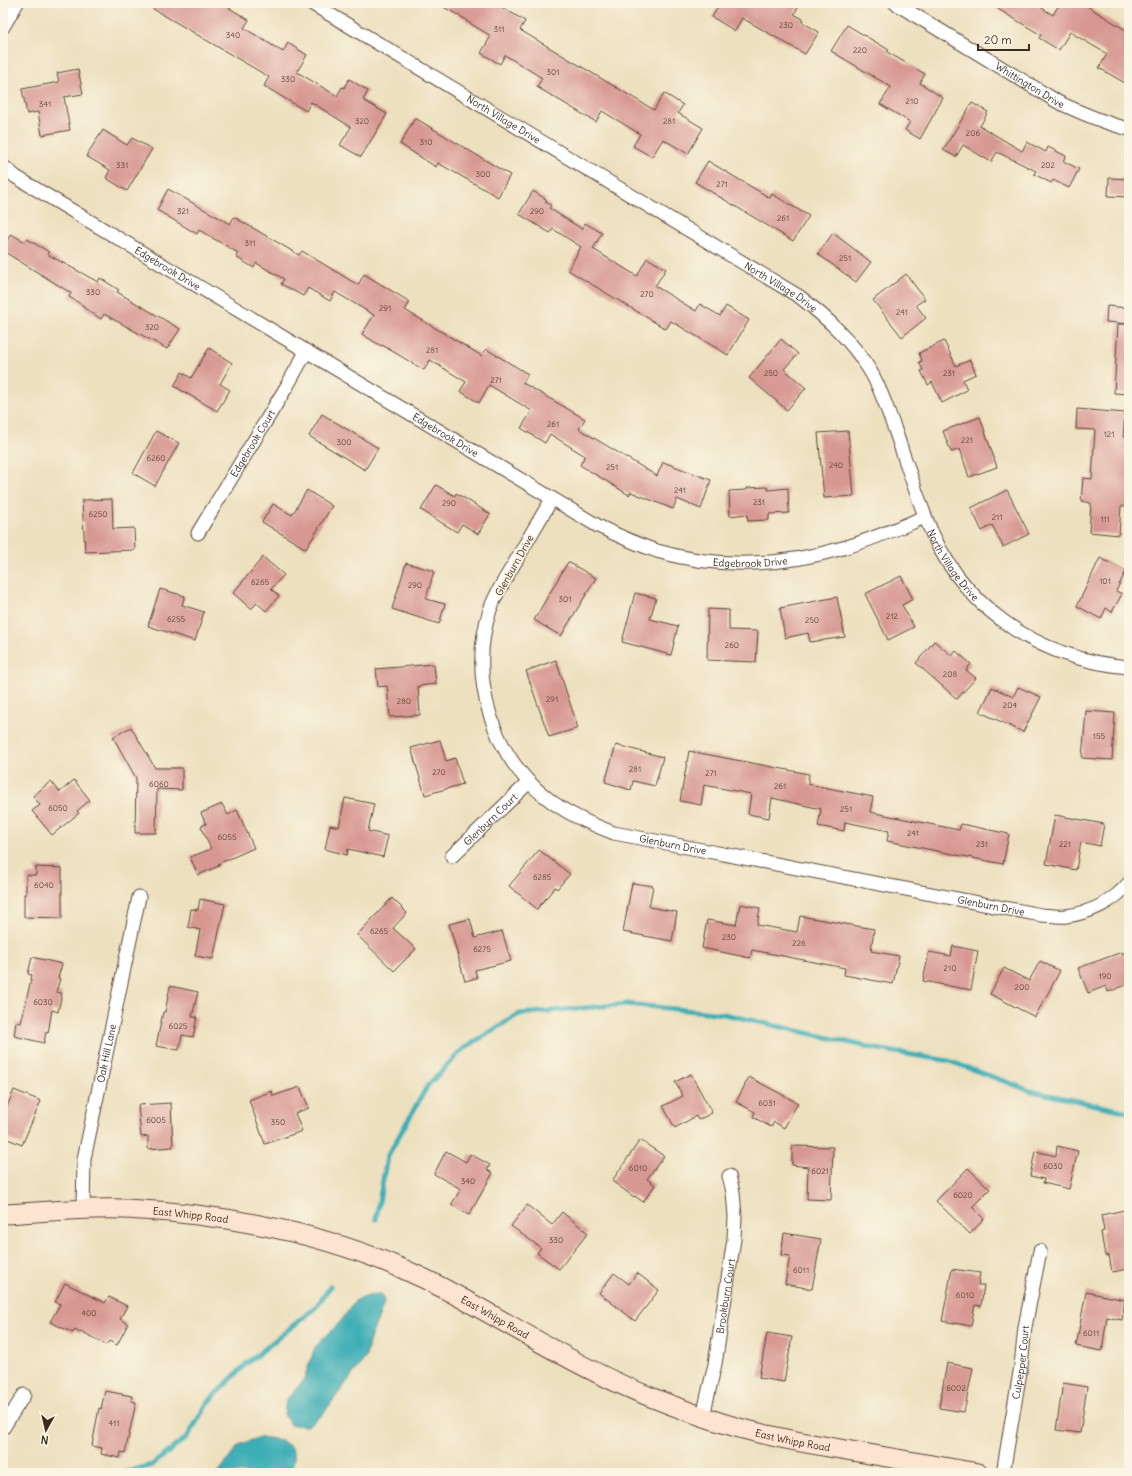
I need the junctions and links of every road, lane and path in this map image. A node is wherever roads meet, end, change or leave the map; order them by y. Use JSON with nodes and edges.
{"nodes":[{"id":1,"x":17,"y":3,"type":"edge"},
{"id":2,"x":311,"y":3,"type":"edge"},
{"id":3,"x":895,"y":3,"type":"edge"},
{"id":4,"x":3,"y":27,"type":"edge"},
{"id":5,"x":1129,"y":129,"type":"edge"},
{"id":6,"x":3,"y":166,"type":"edge"},
{"id":7,"x":306,"y":352,"type":"junction"},
{"id":8,"x":552,"y":499,"type":"junction"},
{"id":9,"x":925,"y":517,"type":"junction"},
{"id":10,"x":198,"y":533,"type":"dead end"},
{"id":11,"x":1129,"y":667,"type":"edge"},
{"id":12,"x":529,"y":782,"type":"junction"},
{"id":13,"x":452,"y":856,"type":"dead end"},
{"id":14,"x":1129,"y":883,"type":"edge"},
{"id":15,"x":139,"y":897,"type":"dead end"},
{"id":16,"x":730,"y":1176,"type":"dead end"},
{"id":17,"x":83,"y":1210,"type":"junction"},
{"id":18,"x":3,"y":1214,"type":"edge"},
{"id":19,"x":1040,"y":1251,"type":"dead end"},
{"id":20,"x":24,"y":1395,"type":"dead end"},
{"id":21,"x":703,"y":1416,"type":"junction"},
{"id":22,"x":3,"y":1428,"type":"edge"},
{"id":23,"x":978,"y":1473,"type":"edge"},
{"id":24,"x":1003,"y":1473,"type":"edge"}],
"edges":[{"from":1,"to":4,"type":"street"},
{"from":2,"to":9,"type":"street","name":"North Village Drive"},
{"from":3,"to":5,"type":"street","name":"Whittington Drive"},
{"from":6,"to":7,"type":"street","name":"Edgebrook Drive"},
{"from":7,"to":8,"type":"street","name":"Edgebrook Drive"},
{"from":7,"to":10,"type":"street","name":"Edgebrook Court"},
{"from":8,"to":9,"type":"street","name":"Edgebrook Drive"},
{"from":8,"to":12,"type":"street","name":"Glenburn Drive"},
{"from":9,"to":11,"type":"street","name":"North Village Drive"},
{"from":12,"to":13,"type":"street","name":"Glenburn Court"},
{"from":12,"to":14,"type":"street","name":"Glenburn Drive"},
{"from":15,"to":17,"type":"street","name":"Oak Hill Lane"},
{"from":16,"to":21,"type":"street","name":"Brookburn Court"},
{"from":17,"to":18,"type":"main road","name":"East Whipp Road"},
{"from":17,"to":21,"type":"main road","name":"East Whipp Road"},
{"from":19,"to":24,"type":"street","name":"Culpepper Court"},
{"from":20,"to":22,"type":"street"},
{"from":21,"to":23,"type":"main road","name":"East Whipp Road"}]}
